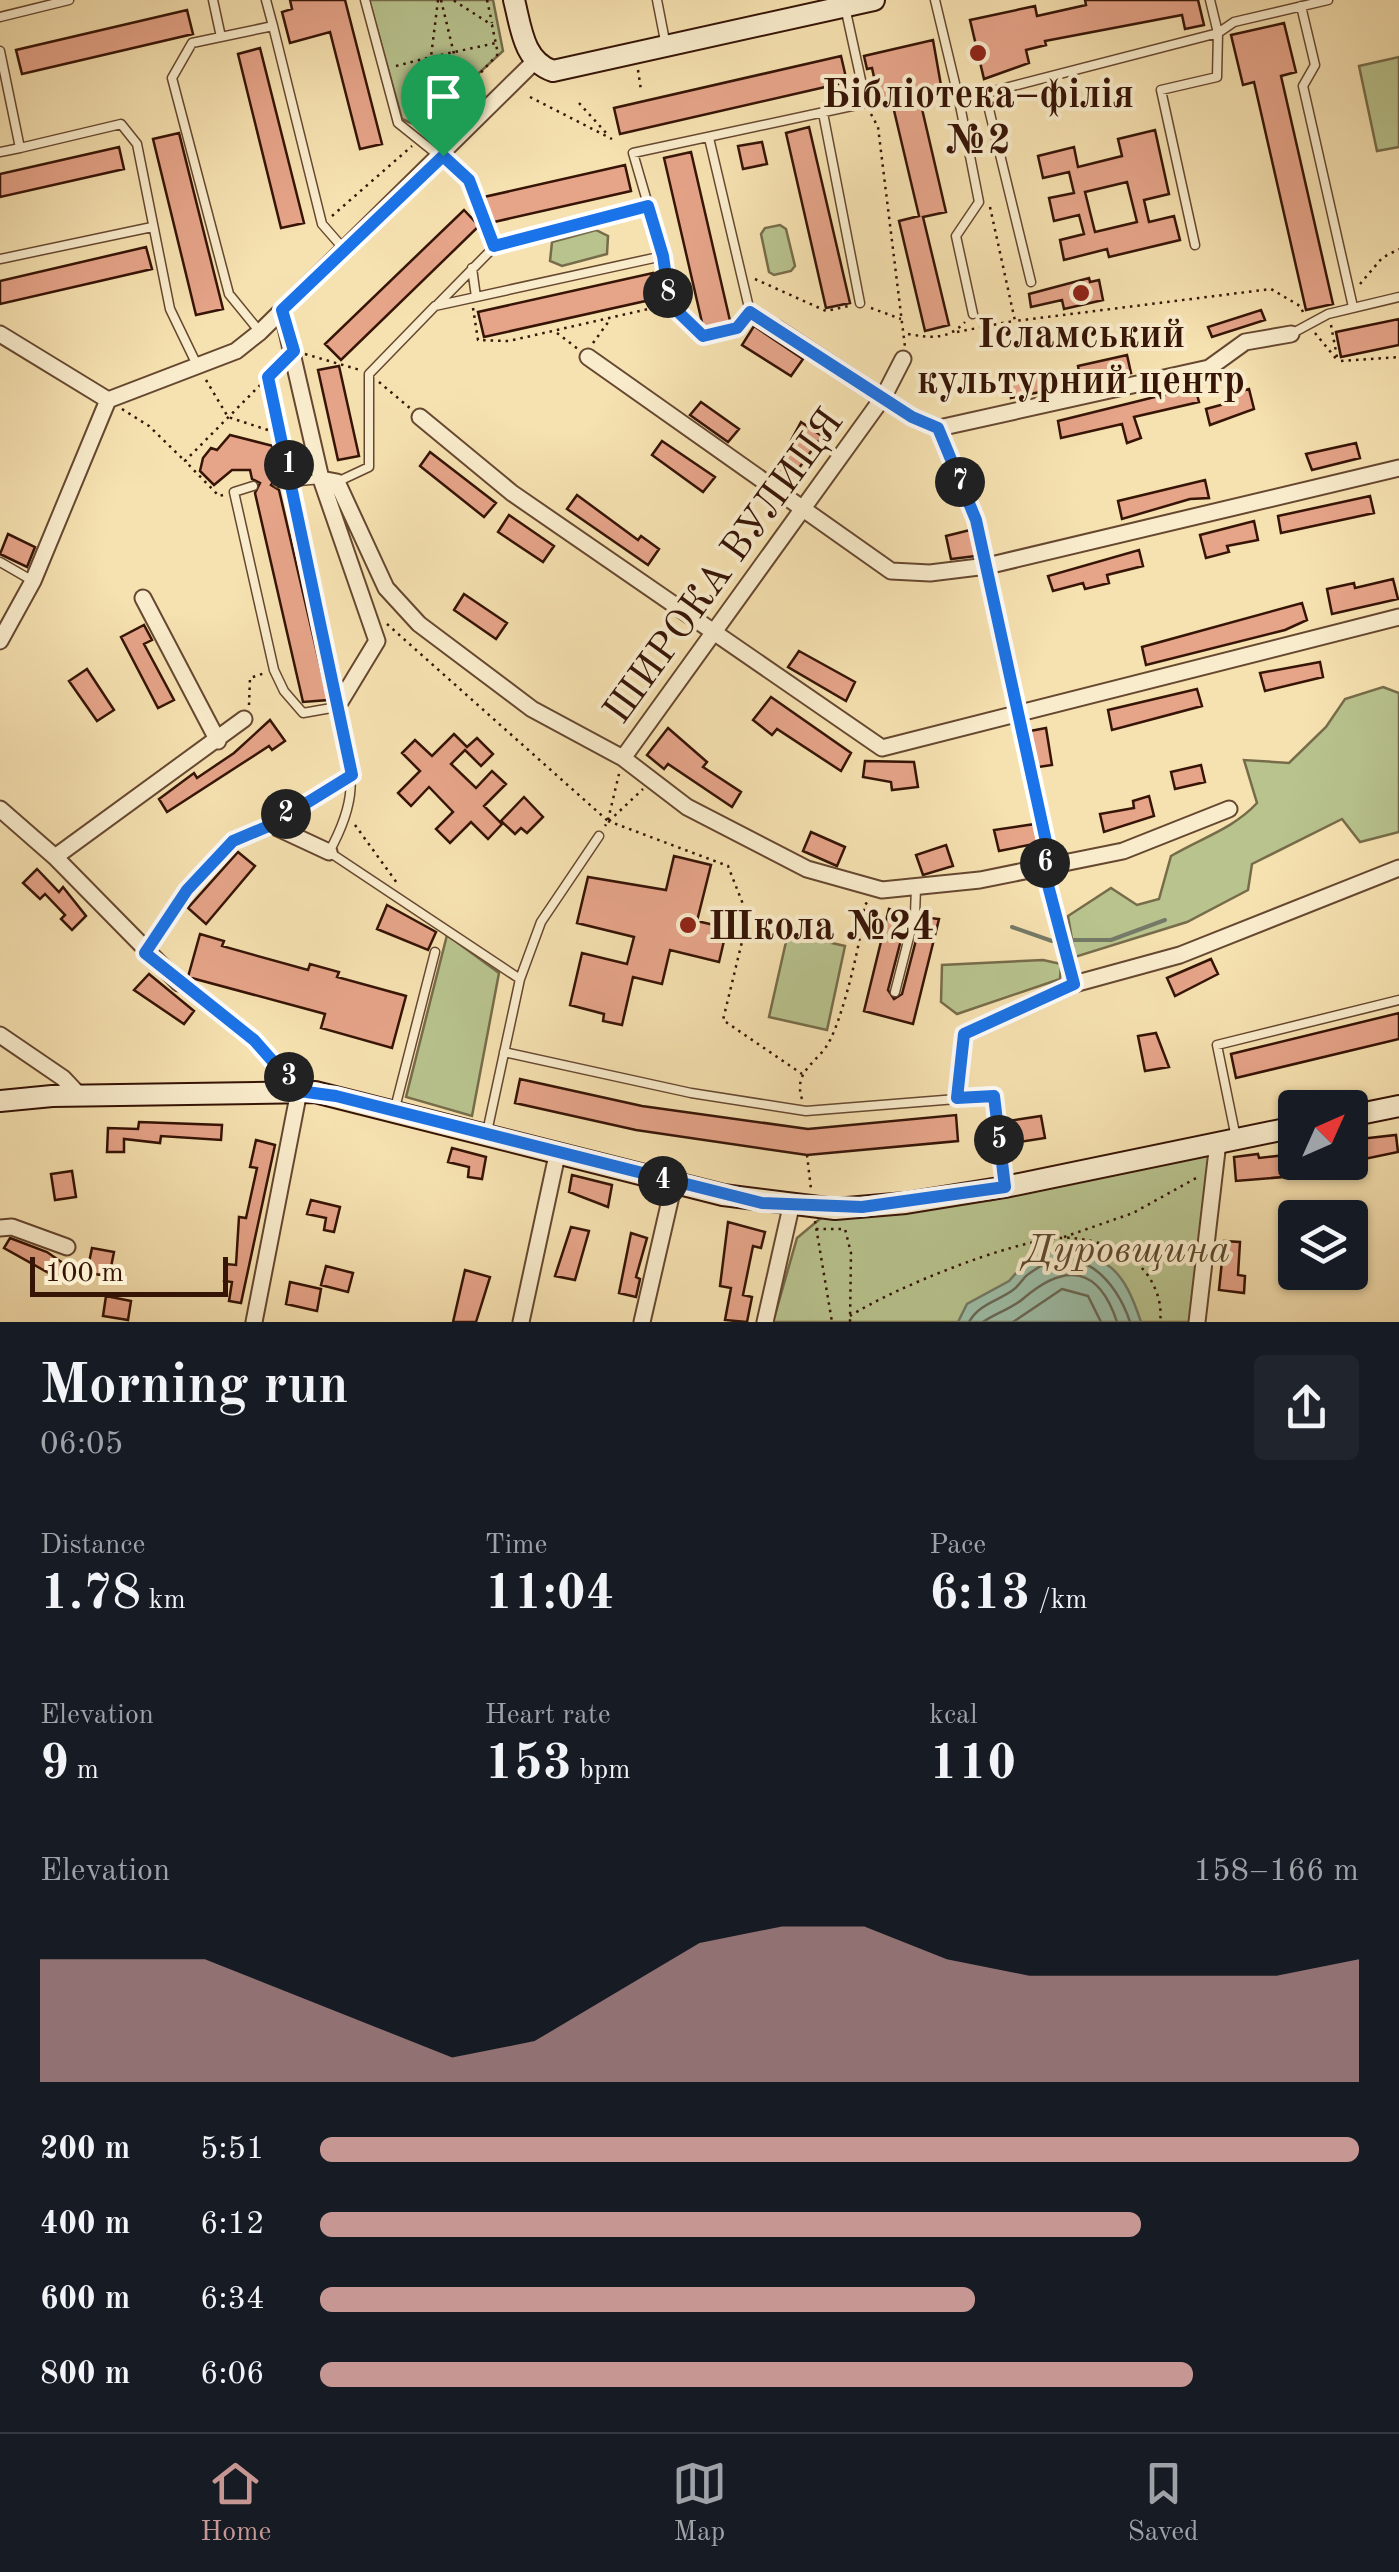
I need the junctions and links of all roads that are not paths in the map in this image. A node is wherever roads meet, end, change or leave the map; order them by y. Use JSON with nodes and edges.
{"nodes":[{"id":1,"x":68,"y":0,"type":"edge"},
{"id":2,"x":213,"y":0,"type":"edge"},
{"id":3,"x":266,"y":0,"type":"edge"},
{"id":4,"x":365,"y":0,"type":"edge"},
{"id":5,"x":514,"y":0,"type":"edge"},
{"id":6,"x":657,"y":0,"type":"edge"},
{"id":7,"x":874,"y":0,"type":"edge"},
{"id":8,"x":936,"y":0,"type":"edge"},
{"id":9,"x":1210,"y":0,"type":"edge"},
{"id":10,"x":1328,"y":0,"type":"edge"},
{"id":11,"x":1301,"y":6,"type":"junction"},
{"id":12,"x":845,"y":7,"type":"junction"},
{"id":13,"x":0,"y":17,"type":"edge"},
{"id":14,"x":272,"y":26,"type":"junction"},
{"id":15,"x":1218,"y":33,"type":"junction"},
{"id":16,"x":222,"y":37,"type":"junction"},
{"id":17,"x":666,"y":46,"type":"junction"},
{"id":18,"x":0,"y":51,"type":"edge"},
{"id":19,"x":536,"y":61,"type":"junction"},
{"id":20,"x":985,"y":93,"type":"junction"},
{"id":21,"x":959,"y":100,"type":"junction"},
{"id":22,"x":823,"y":112,"type":"junction"},
{"id":23,"x":709,"y":138,"type":"junction"},
{"id":24,"x":20,"y":148,"type":"junction"},
{"id":25,"x":0,"y":152,"type":"edge"},
{"id":26,"x":443,"y":156,"type":"junction"},
{"id":27,"x":648,"y":206,"type":"junction"},
{"id":28,"x":152,"y":226,"type":"junction"},
{"id":29,"x":1196,"y":245,"type":"dead end"},
{"id":30,"x":494,"y":246,"type":"junction"},
{"id":31,"x":346,"y":251,"type":"junction"},
{"id":32,"x":0,"y":259,"type":"edge"},
{"id":33,"x":472,"y":268,"type":"junction"},
{"id":34,"x":1031,"y":282,"type":"dead end"},
{"id":35,"x":476,"y":296,"type":"junction"},
{"id":36,"x":1399,"y":297,"type":"edge"},
{"id":37,"x":860,"y":304,"type":"road end"},
{"id":38,"x":436,"y":306,"type":"junction"},
{"id":39,"x":1353,"y":306,"type":"junction"},
{"id":40,"x":282,"y":310,"type":"junction"},
{"id":41,"x":750,"y":312,"type":"road end"},
{"id":42,"x":973,"y":314,"type":"road end"},
{"id":43,"x":776,"y":328,"type":"dead end"},
{"id":44,"x":260,"y":332,"type":"junction"},
{"id":45,"x":0,"y":334,"type":"edge"},
{"id":46,"x":1291,"y":334,"type":"joint"},
{"id":47,"x":588,"y":357,"type":"road end"},
{"id":48,"x":903,"y":359,"type":"dead end"},
{"id":49,"x":196,"y":365,"type":"junction"},
{"id":50,"x":884,"y":396,"type":"junction"},
{"id":51,"x":108,"y":400,"type":"junction"},
{"id":52,"x":420,"y":417,"type":"road end"},
{"id":53,"x":1399,"y":468,"type":"edge"},
{"id":54,"x":329,"y":480,"type":"junction"},
{"id":55,"x":278,"y":483,"type":"dead end"},
{"id":56,"x":253,"y":486,"type":"dead end"},
{"id":57,"x":802,"y":509,"type":"junction"},
{"id":58,"x":0,"y":562,"type":"edge"},
{"id":59,"x":987,"y":566,"type":"junction"},
{"id":60,"x":33,"y":582,"type":"junction"},
{"id":61,"x":143,"y":598,"type":"dead end"},
{"id":62,"x":1399,"y":617,"type":"edge"},
{"id":63,"x":712,"y":634,"type":"junction"},
{"id":64,"x":0,"y":641,"type":"edge"},
{"id":65,"x":338,"y":707,"type":"junction"},
{"id":66,"x":1018,"y":716,"type":"junction"},
{"id":67,"x":244,"y":719,"type":"dead end"},
{"id":68,"x":218,"y":741,"type":"junction"},
{"id":69,"x":623,"y":758,"type":"junction"},
{"id":70,"x":352,"y":775,"type":"junction"},
{"id":71,"x":0,"y":809,"type":"edge"},
{"id":72,"x":1228,"y":809,"type":"dead end"},
{"id":73,"x":271,"y":825,"type":"junction"},
{"id":74,"x":599,"y":836,"type":"road end"},
{"id":75,"x":329,"y":852,"type":"junction"},
{"id":76,"x":55,"y":857,"type":"junction"},
{"id":77,"x":1399,"y":868,"type":"edge"},
{"id":78,"x":1044,"y":870,"type":"junction"},
{"id":79,"x":916,"y":888,"type":"junction"},
{"id":80,"x":435,"y":952,"type":"dead end"},
{"id":81,"x":145,"y":953,"type":"junction"},
{"id":82,"x":520,"y":979,"type":"junction"},
{"id":83,"x":179,"y":983,"type":"joint"},
{"id":84,"x":1074,"y":984,"type":"junction"},
{"id":85,"x":896,"y":992,"type":"dead end"},
{"id":86,"x":1399,"y":1000,"type":"edge"},
{"id":87,"x":964,"y":1034,"type":"road end"},
{"id":88,"x":0,"y":1035,"type":"edge"},
{"id":89,"x":504,"y":1052,"type":"junction"},
{"id":90,"x":299,"y":1091,"type":"junction"},
{"id":91,"x":80,"y":1096,"type":"junction"},
{"id":92,"x":0,"y":1101,"type":"edge"},
{"id":93,"x":1399,"y":1106,"type":"edge"},
{"id":94,"x":394,"y":1112,"type":"junction"},
{"id":95,"x":1368,"y":1112,"type":"edge"},
{"id":96,"x":1278,"y":1130,"type":"edge"},
{"id":97,"x":486,"y":1136,"type":"junction"},
{"id":98,"x":1227,"y":1140,"type":"junction"},
{"id":99,"x":557,"y":1155,"type":"junction"},
{"id":100,"x":674,"y":1183,"type":"junction"},
{"id":101,"x":1005,"y":1187,"type":"junction"},
{"id":102,"x":791,"y":1206,"type":"junction"},
{"id":103,"x":0,"y":1228,"type":"edge"},
{"id":104,"x":66,"y":1247,"type":"dead end"},
{"id":105,"x":254,"y":1322,"type":"edge"},
{"id":106,"x":521,"y":1322,"type":"edge"},
{"id":107,"x":642,"y":1322,"type":"edge"},
{"id":108,"x":765,"y":1322,"type":"edge"},
{"id":109,"x":1197,"y":1322,"type":"edge"}],
"edges":[{"from":1,"to":13,"type":"lane"},
{"from":2,"to":16,"type":"lane"},
{"from":3,"to":14,"type":"lane"},
{"from":4,"to":26,"type":"lane"},
{"from":5,"to":19,"type":"main road"},
{"from":6,"to":17,"type":"lane"},
{"from":7,"to":12,"type":"main road"},
{"from":8,"to":21,"type":"lane"},
{"from":9,"to":15,"type":"lane"},
{"from":10,"to":11,"type":"lane"},
{"from":11,"to":15,"type":"lane"},
{"from":11,"to":39,"type":"lane"},
{"from":12,"to":17,"type":"main road"},
{"from":12,"to":22,"type":"lane"},
{"from":14,"to":16,"type":"lane"},
{"from":14,"to":31,"type":"lane"},
{"from":15,"to":20,"type":"lane"},
{"from":15,"to":29,"type":"lane"},
{"from":16,"to":44,"type":"lane"},
{"from":17,"to":19,"type":"main road"},
{"from":18,"to":24,"type":"lane"},
{"from":19,"to":26,"type":"street"},
{"from":20,"to":21,"type":"lane"},
{"from":20,"to":34,"type":"lane"},
{"from":21,"to":42,"type":"lane"},
{"from":22,"to":23,"type":"lane"},
{"from":22,"to":37,"type":"lane"},
{"from":23,"to":27,"type":"lane"},
{"from":23,"to":41,"type":"lane"},
{"from":24,"to":25,"type":"lane"},
{"from":24,"to":28,"type":"lane"},
{"from":26,"to":30,"type":"lane"},
{"from":26,"to":31,"type":"street"},
{"from":27,"to":30,"type":"lane"},
{"from":27,"to":35,"type":"lane"},
{"from":28,"to":32,"type":"lane"},
{"from":28,"to":49,"type":"lane"},
{"from":30,"to":33,"type":"lane"},
{"from":31,"to":40,"type":"street"},
{"from":33,"to":35,"type":"lane"},
{"from":33,"to":38,"type":"lane"},
{"from":35,"to":38,"type":"lane"},
{"from":36,"to":39,"type":"lane"},
{"from":38,"to":54,"type":"lane"},
{"from":39,"to":46,"type":"lane"},
{"from":40,"to":44,"type":"street"},
{"from":40,"to":54,"type":"street"},
{"from":43,"to":50,"type":"street"},
{"from":44,"to":49,"type":"street"},
{"from":45,"to":51,"type":"street"},
{"from":46,"to":50,"type":"street"},
{"from":47,"to":57,"type":"street"},
{"from":48,"to":50,"type":"street","name":"ШИРОКА ВУЛИЦЯ"},
{"from":49,"to":51,"type":"street"},
{"from":50,"to":57,"type":"street","name":"ШИРОКА ВУЛИЦЯ"},
{"from":51,"to":60,"type":"street"},
{"from":52,"to":63,"type":"street"},
{"from":53,"to":59,"type":"street"},
{"from":54,"to":55,"type":"lane"},
{"from":54,"to":65,"type":"street"},
{"from":54,"to":69,"type":"street"},
{"from":56,"to":65,"type":"lane"},
{"from":57,"to":59,"type":"street"},
{"from":57,"to":63,"type":"street","name":"ШИРОКА ВУЛИЦЯ"},
{"from":58,"to":60,"type":"lane"},
{"from":59,"to":66,"type":"lane"},
{"from":60,"to":64,"type":"street"},
{"from":61,"to":68,"type":"street"},
{"from":62,"to":66,"type":"street"},
{"from":63,"to":66,"type":"street"},
{"from":63,"to":69,"type":"street","name":"ШИРОКА ВУЛИЦЯ"},
{"from":65,"to":70,"type":"lane"},
{"from":66,"to":78,"type":"lane"},
{"from":67,"to":68,"type":"street"},
{"from":68,"to":76,"type":"street"},
{"from":69,"to":79,"type":"street"},
{"from":70,"to":73,"type":"street"},
{"from":70,"to":75,"type":"lane"},
{"from":71,"to":76,"type":"street"},
{"from":72,"to":78,"type":"street"},
{"from":73,"to":75,"type":"street"},
{"from":73,"to":81,"type":"street"},
{"from":74,"to":82,"type":"lane"},
{"from":75,"to":82,"type":"lane"},
{"from":76,"to":81,"type":"street"},
{"from":77,"to":84,"type":"street"},
{"from":78,"to":79,"type":"street"},
{"from":78,"to":84,"type":"lane"},
{"from":79,"to":85,"type":"lane"},
{"from":80,"to":94,"type":"lane"},
{"from":81,"to":83,"type":"street"},
{"from":82,"to":89,"type":"lane"},
{"from":83,"to":90,"type":"lane"},
{"from":84,"to":87,"type":"street"},
{"from":86,"to":98,"type":"lane"},
{"from":88,"to":91,"type":"street"},
{"from":89,"to":97,"type":"lane"},
{"from":89,"to":101,"type":"lane"},
{"from":90,"to":91,"type":"main road"},
{"from":90,"to":94,"type":"main road"},
{"from":90,"to":105,"type":"street"},
{"from":91,"to":92,"type":"main road"},
{"from":93,"to":95,"type":"main road"},
{"from":94,"to":97,"type":"main road"},
{"from":96,"to":98,"type":"main road"},
{"from":97,"to":99,"type":"main road"},
{"from":98,"to":101,"type":"main road"},
{"from":98,"to":109,"type":"street"},
{"from":99,"to":100,"type":"main road"},
{"from":99,"to":106,"type":"street"},
{"from":100,"to":102,"type":"main road"},
{"from":100,"to":107,"type":"street"},
{"from":101,"to":102,"type":"main road"},
{"from":102,"to":108,"type":"street"},
{"from":103,"to":104,"type":"street"}]}
